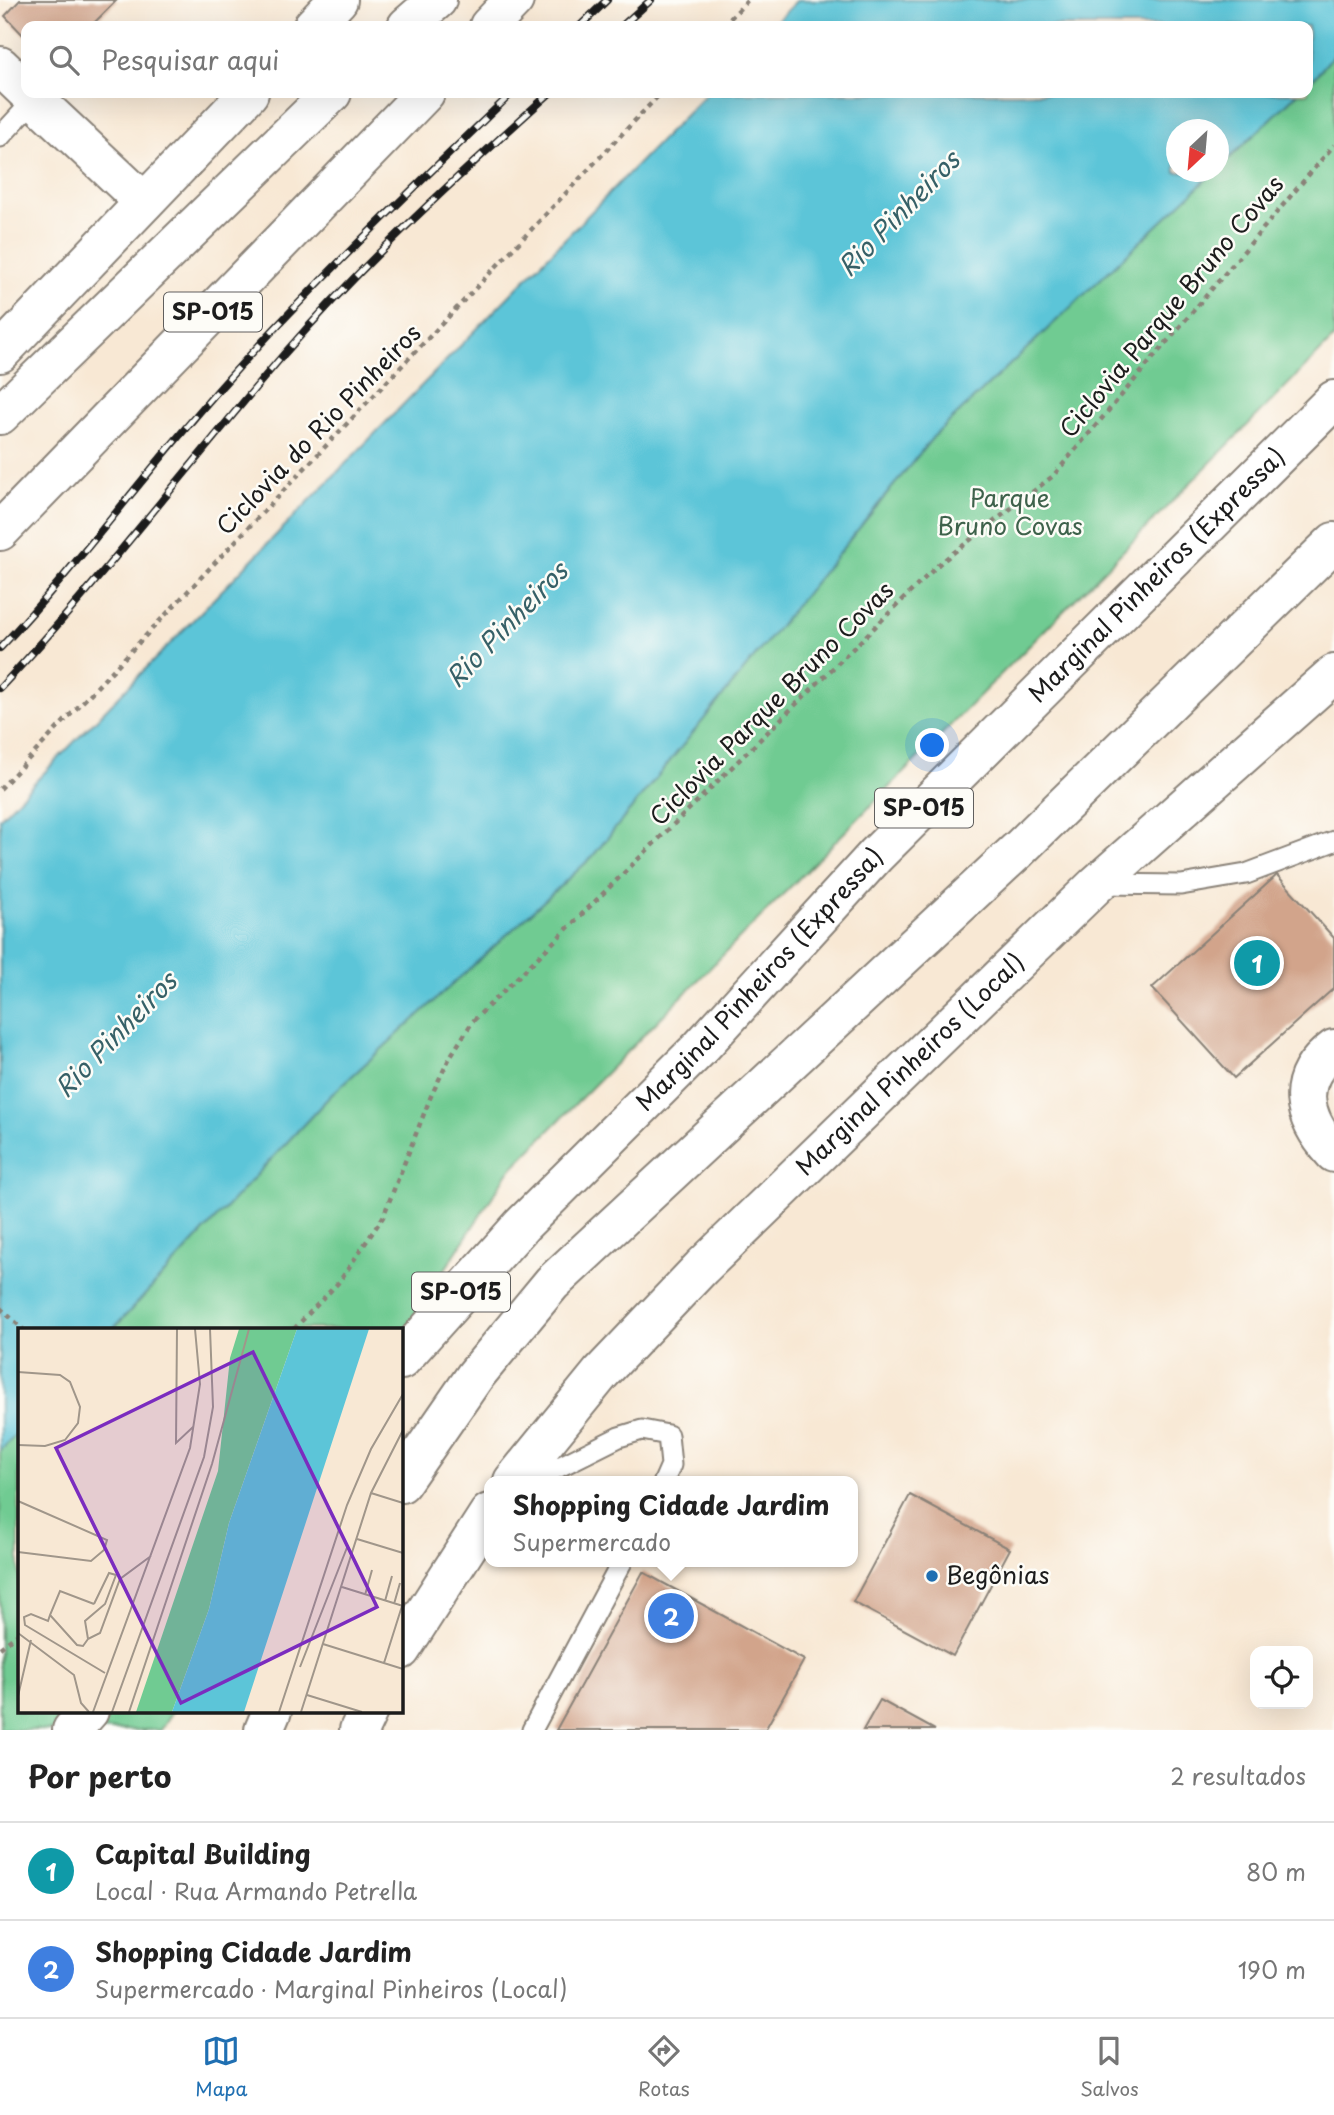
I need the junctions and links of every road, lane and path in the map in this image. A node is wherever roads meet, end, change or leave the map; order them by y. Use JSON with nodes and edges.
{"nodes":[{"id":1,"x":338,"y":0,"type":"edge"},
{"id":2,"x":437,"y":0,"type":"edge"},
{"id":3,"x":514,"y":0,"type":"edge"},
{"id":4,"x":748,"y":0,"type":"edge"},
{"id":5,"x":318,"y":21,"type":"edge"},
{"id":6,"x":413,"y":21,"type":"edge"},
{"id":7,"x":494,"y":21,"type":"edge"},
{"id":8,"x":728,"y":21,"type":"edge"},
{"id":9,"x":0,"y":66,"type":"edge"},
{"id":10,"x":21,"y":86,"type":"edge"},
{"id":11,"x":27,"y":98,"type":"edge"},
{"id":12,"x":34,"y":98,"type":"edge"},
{"id":13,"x":244,"y":98,"type":"edge"},
{"id":14,"x":326,"y":98,"type":"edge"},
{"id":15,"x":420,"y":98,"type":"edge"},
{"id":16,"x":656,"y":98,"type":"edge"},
{"id":17,"x":0,"y":137,"type":"edge"},
{"id":18,"x":1334,"y":145,"type":"edge"},
{"id":19,"x":144,"y":202,"type":"junction"},
{"id":20,"x":0,"y":353,"type":"edge"},
{"id":21,"x":1334,"y":400,"type":"edge"},
{"id":22,"x":0,"y":415,"type":"edge"},
{"id":23,"x":0,"y":531,"type":"edge"},
{"id":24,"x":1334,"y":541,"type":"edge"},
{"id":25,"x":1334,"y":674,"type":"edge"},
{"id":26,"x":0,"y":789,"type":"edge"},
{"id":27,"x":1334,"y":841,"type":"edge"},
{"id":28,"x":1097,"y":884,"type":"junction"},
{"id":29,"x":1334,"y":1048,"type":"edge"},
{"id":30,"x":1334,"y":1153,"type":"edge"},
{"id":31,"x":0,"y":1308,"type":"edge"},
{"id":32,"x":22,"y":1328,"type":"edge"},
{"id":33,"x":295,"y":1328,"type":"edge"},
{"id":34,"x":402,"y":1359,"type":"edge"},
{"id":35,"x":517,"y":1476,"type":"edge"},
{"id":36,"x":540,"y":1476,"type":"edge"},
{"id":37,"x":666,"y":1476,"type":"edge"},
{"id":38,"x":402,"y":1482,"type":"edge"},
{"id":39,"x":484,"y":1521,"type":"edge"},
{"id":40,"x":619,"y":1567,"type":"edge"},
{"id":41,"x":18,"y":1634,"type":"edge"},
{"id":42,"x":0,"y":1648,"type":"edge"},
{"id":43,"x":402,"y":1648,"type":"edge"},
{"id":44,"x":87,"y":1713,"type":"edge"},
{"id":45,"x":271,"y":1713,"type":"edge"},
{"id":46,"x":367,"y":1713,"type":"edge"},
{"id":47,"x":72,"y":1730,"type":"edge"},
{"id":48,"x":264,"y":1730,"type":"edge"},
{"id":49,"x":359,"y":1730,"type":"edge"},
{"id":50,"x":531,"y":1730,"type":"edge"}],
"edges":[{"from":1,"to":5,"type":"main road"},
{"from":2,"to":6,"type":"main road"},
{"from":3,"to":7,"type":"main road"},
{"from":4,"to":8,"type":"path"},
{"from":9,"to":10,"type":"main road"},
{"from":11,"to":17,"type":"lane"},
{"from":12,"to":19,"type":"main road"},
{"from":13,"to":19,"type":"main road"},
{"from":14,"to":22,"type":"main road"},
{"from":15,"to":23,"type":"main road","number":"SP-015"},
{"from":16,"to":26,"type":"path","name":"Ciclovia do Rio Pinheiros"},
{"from":18,"to":33,"type":"path","name":"Ciclovia Parque Bruno Covas"},
{"from":19,"to":20,"type":"main road"},
{"from":21,"to":34,"type":"main road","name":"Marginal Pinheiros (Expressa)","number":"SP-015"},
{"from":24,"to":38,"type":"main road"},
{"from":25,"to":28,"type":"main road","name":"Marginal Pinheiros (Local)"},
{"from":27,"to":28,"type":"lane"},
{"from":28,"to":35,"type":"main road","name":"Marginal Pinheiros (Local)"},
{"from":29,"to":30,"type":"main road"},
{"from":31,"to":32,"type":"path"},
{"from":36,"to":37,"type":"lane"},
{"from":39,"to":43,"type":"main road"},
{"from":40,"to":50,"type":"lane"},
{"from":41,"to":42,"type":"path"},
{"from":44,"to":47,"type":"main road"},
{"from":45,"to":48,"type":"main road"},
{"from":46,"to":49,"type":"main road"}]}
